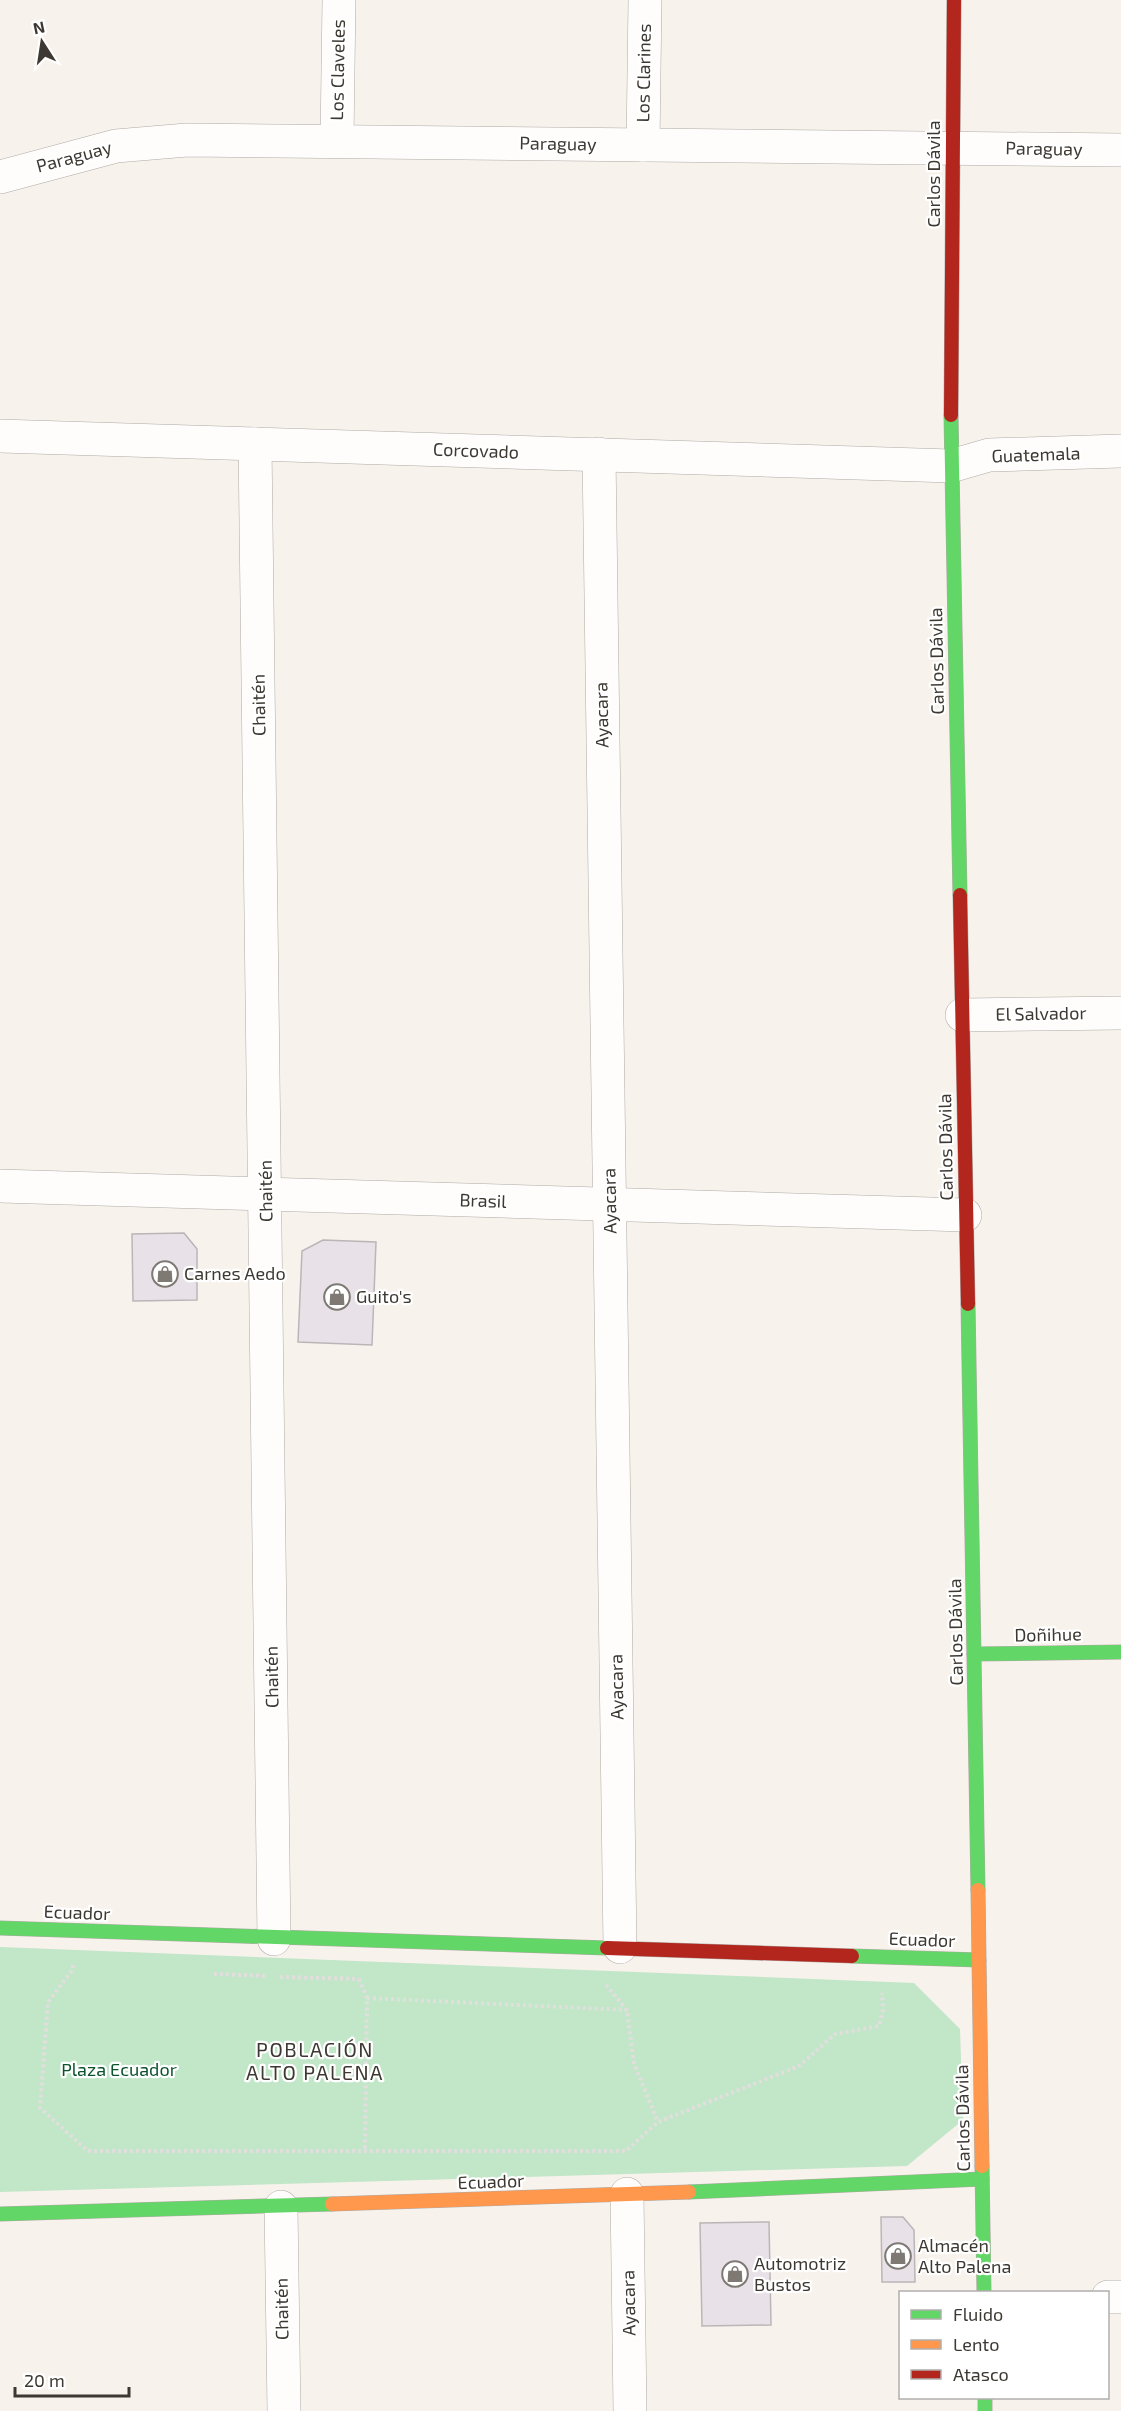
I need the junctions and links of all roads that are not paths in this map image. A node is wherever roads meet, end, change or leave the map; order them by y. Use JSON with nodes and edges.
{"nodes":[{"id":1,"x":339,"y":0,"type":"edge"},
{"id":2,"x":645,"y":0,"type":"edge"},
{"id":3,"x":954,"y":0,"type":"edge"},
{"id":4,"x":337,"y":140,"type":"junction"},
{"id":5,"x":643,"y":145,"type":"junction"},
{"id":6,"x":952,"y":148,"type":"junction"},
{"id":7,"x":1121,"y":150,"type":"edge"},
{"id":8,"x":0,"y":177,"type":"edge"},
{"id":9,"x":0,"y":436,"type":"edge"},
{"id":10,"x":255,"y":444,"type":"junction"},
{"id":11,"x":1121,"y":452,"type":"edge"},
{"id":12,"x":599,"y":454,"type":"junction"},
{"id":13,"x":951,"y":466,"type":"junction"},
{"id":14,"x":1121,"y":1013,"type":"edge"},
{"id":15,"x":962,"y":1015,"type":"junction"},
{"id":16,"x":0,"y":1186,"type":"edge"},
{"id":17,"x":266,"y":1194,"type":"junction"},
{"id":18,"x":610,"y":1205,"type":"junction"},
{"id":19,"x":965,"y":1215,"type":"junction"},
{"id":20,"x":1121,"y":1652,"type":"edge"},
{"id":21,"x":975,"y":1654,"type":"junction"},
{"id":22,"x":0,"y":1928,"type":"edge"},
{"id":23,"x":274,"y":1939,"type":"junction"},
{"id":24,"x":620,"y":1947,"type":"junction"},
{"id":25,"x":979,"y":1960,"type":"junction"},
{"id":26,"x":982,"y":2179,"type":"junction"},
{"id":27,"x":627,"y":2194,"type":"junction"},
{"id":28,"x":281,"y":2207,"type":"junction"},
{"id":29,"x":0,"y":2214,"type":"edge"},
{"id":30,"x":984,"y":2291,"type":"edge"},
{"id":31,"x":284,"y":2411,"type":"edge"},
{"id":32,"x":630,"y":2411,"type":"edge"}],
"edges":[{"from":1,"to":4,"type":"street","name":"Los Claveles"},
{"from":2,"to":5,"type":"street","name":"Los Clarines"},
{"from":3,"to":6,"type":"street","name":"Carlos Dávila"},
{"from":4,"to":5,"type":"street","name":"Paraguay"},
{"from":4,"to":8,"type":"street","name":"Paraguay"},
{"from":5,"to":6,"type":"street","name":"Paraguay"},
{"from":6,"to":7,"type":"street","name":"Paraguay"},
{"from":6,"to":13,"type":"street","name":"Carlos Dávila"},
{"from":9,"to":10,"type":"street","name":"Corcovado"},
{"from":10,"to":12,"type":"street","name":"Corcovado"},
{"from":10,"to":17,"type":"street","name":"Chaitén"},
{"from":11,"to":13,"type":"street","name":"Guatemala"},
{"from":12,"to":13,"type":"street","name":"Corcovado"},
{"from":12,"to":18,"type":"street","name":"Ayacara"},
{"from":13,"to":15,"type":"street","name":"Carlos Dávila"},
{"from":14,"to":15,"type":"street","name":"El Salvador"},
{"from":15,"to":19,"type":"street","name":"Carlos Dávila"},
{"from":16,"to":17,"type":"street","name":"Brasil"},
{"from":17,"to":18,"type":"street","name":"Brasil"},
{"from":17,"to":23,"type":"street","name":"Chaitén"},
{"from":18,"to":19,"type":"street","name":"Brasil"},
{"from":18,"to":24,"type":"street","name":"Ayacara"},
{"from":19,"to":21,"type":"street","name":"Carlos Dávila"},
{"from":20,"to":21,"type":"street","name":"Doñihue"},
{"from":21,"to":25,"type":"street","name":"Carlos Dávila"},
{"from":22,"to":23,"type":"street","name":"Ecuador"},
{"from":23,"to":24,"type":"street","name":"Ecuador"},
{"from":24,"to":25,"type":"street","name":"Ecuador"},
{"from":25,"to":26,"type":"street","name":"Carlos Dávila"},
{"from":26,"to":27,"type":"street","name":"Ecuador"},
{"from":26,"to":30,"type":"street","name":"Carlos Dávila"},
{"from":27,"to":28,"type":"street","name":"Ecuador"},
{"from":27,"to":32,"type":"street","name":"Ayacara"},
{"from":28,"to":29,"type":"street","name":"Ecuador"},
{"from":28,"to":31,"type":"street","name":"Chaitén"}]}
